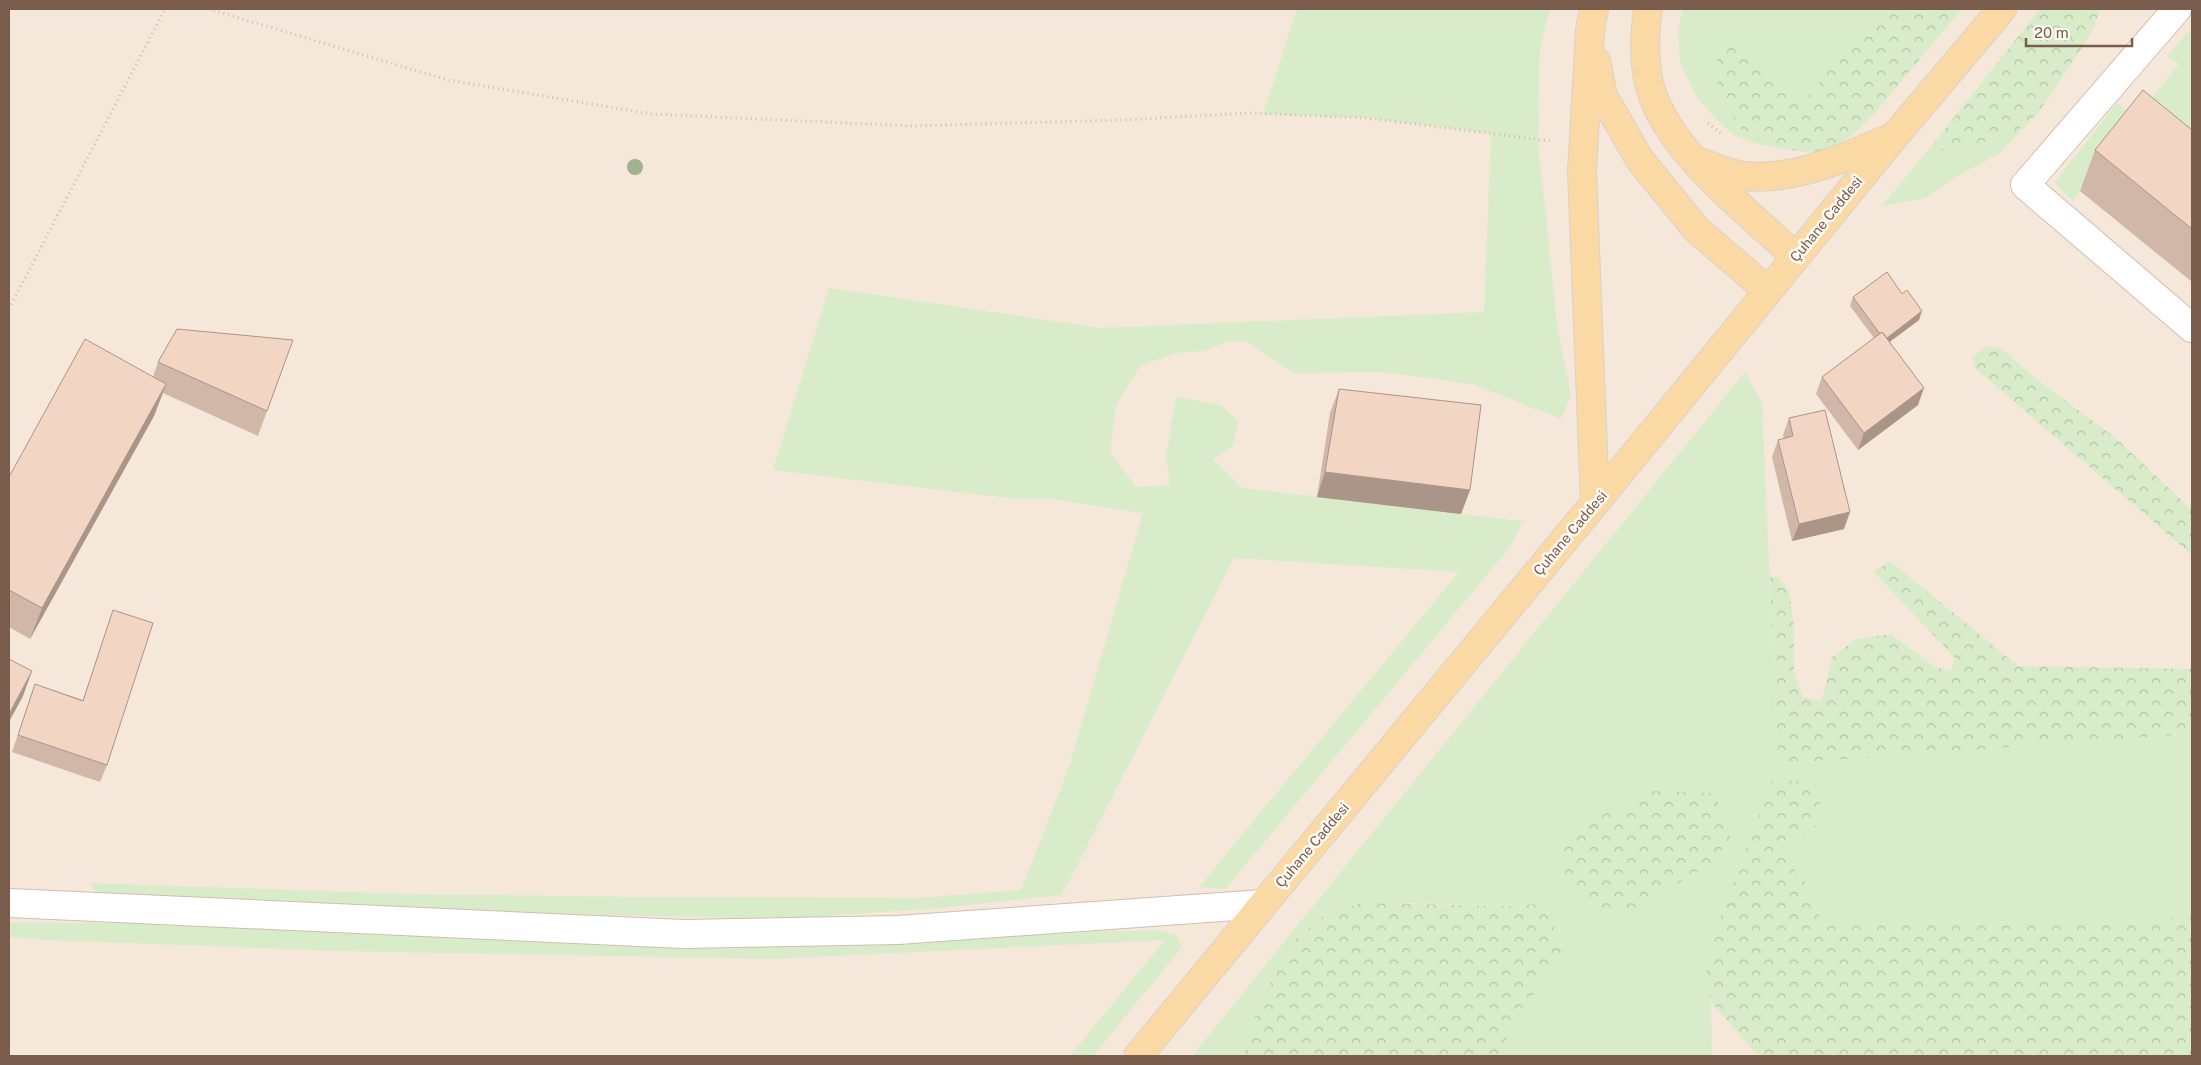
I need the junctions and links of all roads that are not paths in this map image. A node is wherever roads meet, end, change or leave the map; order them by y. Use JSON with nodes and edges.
{"nodes":[{"id":1,"x":1648,"y":9,"type":"edge"},
{"id":2,"x":2002,"y":9,"type":"edge"},
{"id":3,"x":2177,"y":9,"type":"edge"},
{"id":4,"x":1592,"y":20,"type":"edge"},
{"id":5,"x":1894,"y":137,"type":"junction"},
{"id":6,"x":1693,"y":160,"type":"junction"},
{"id":7,"x":1796,"y":257,"type":"junction"},
{"id":8,"x":1768,"y":291,"type":"junction"},
{"id":9,"x":2192,"y":328,"type":"edge"},
{"id":10,"x":1595,"y":504,"type":"junction"},
{"id":11,"x":9,"y":903,"type":"edge"},
{"id":12,"x":1263,"y":904,"type":"junction"},
{"id":13,"x":1138,"y":1056,"type":"edge"}],
"edges":[{"from":1,"to":6,"type":"main road"},
{"from":2,"to":5,"type":"main road","name":"Çuhane Caddesi"},
{"from":3,"to":9,"type":"lane"},
{"from":4,"to":8,"type":"main road"},
{"from":4,"to":10,"type":"main road"},
{"from":5,"to":6,"type":"main road"},
{"from":5,"to":7,"type":"main road","name":"Çuhane Caddesi"},
{"from":6,"to":7,"type":"main road"},
{"from":7,"to":8,"type":"main road","name":"Çuhane Caddesi"},
{"from":8,"to":10,"type":"main road","name":"Çuhane Caddesi"},
{"from":10,"to":12,"type":"main road","name":"Çuhane Caddesi"},
{"from":11,"to":12,"type":"lane"},
{"from":12,"to":13,"type":"main road","name":"Çuhane Caddesi"}]}
